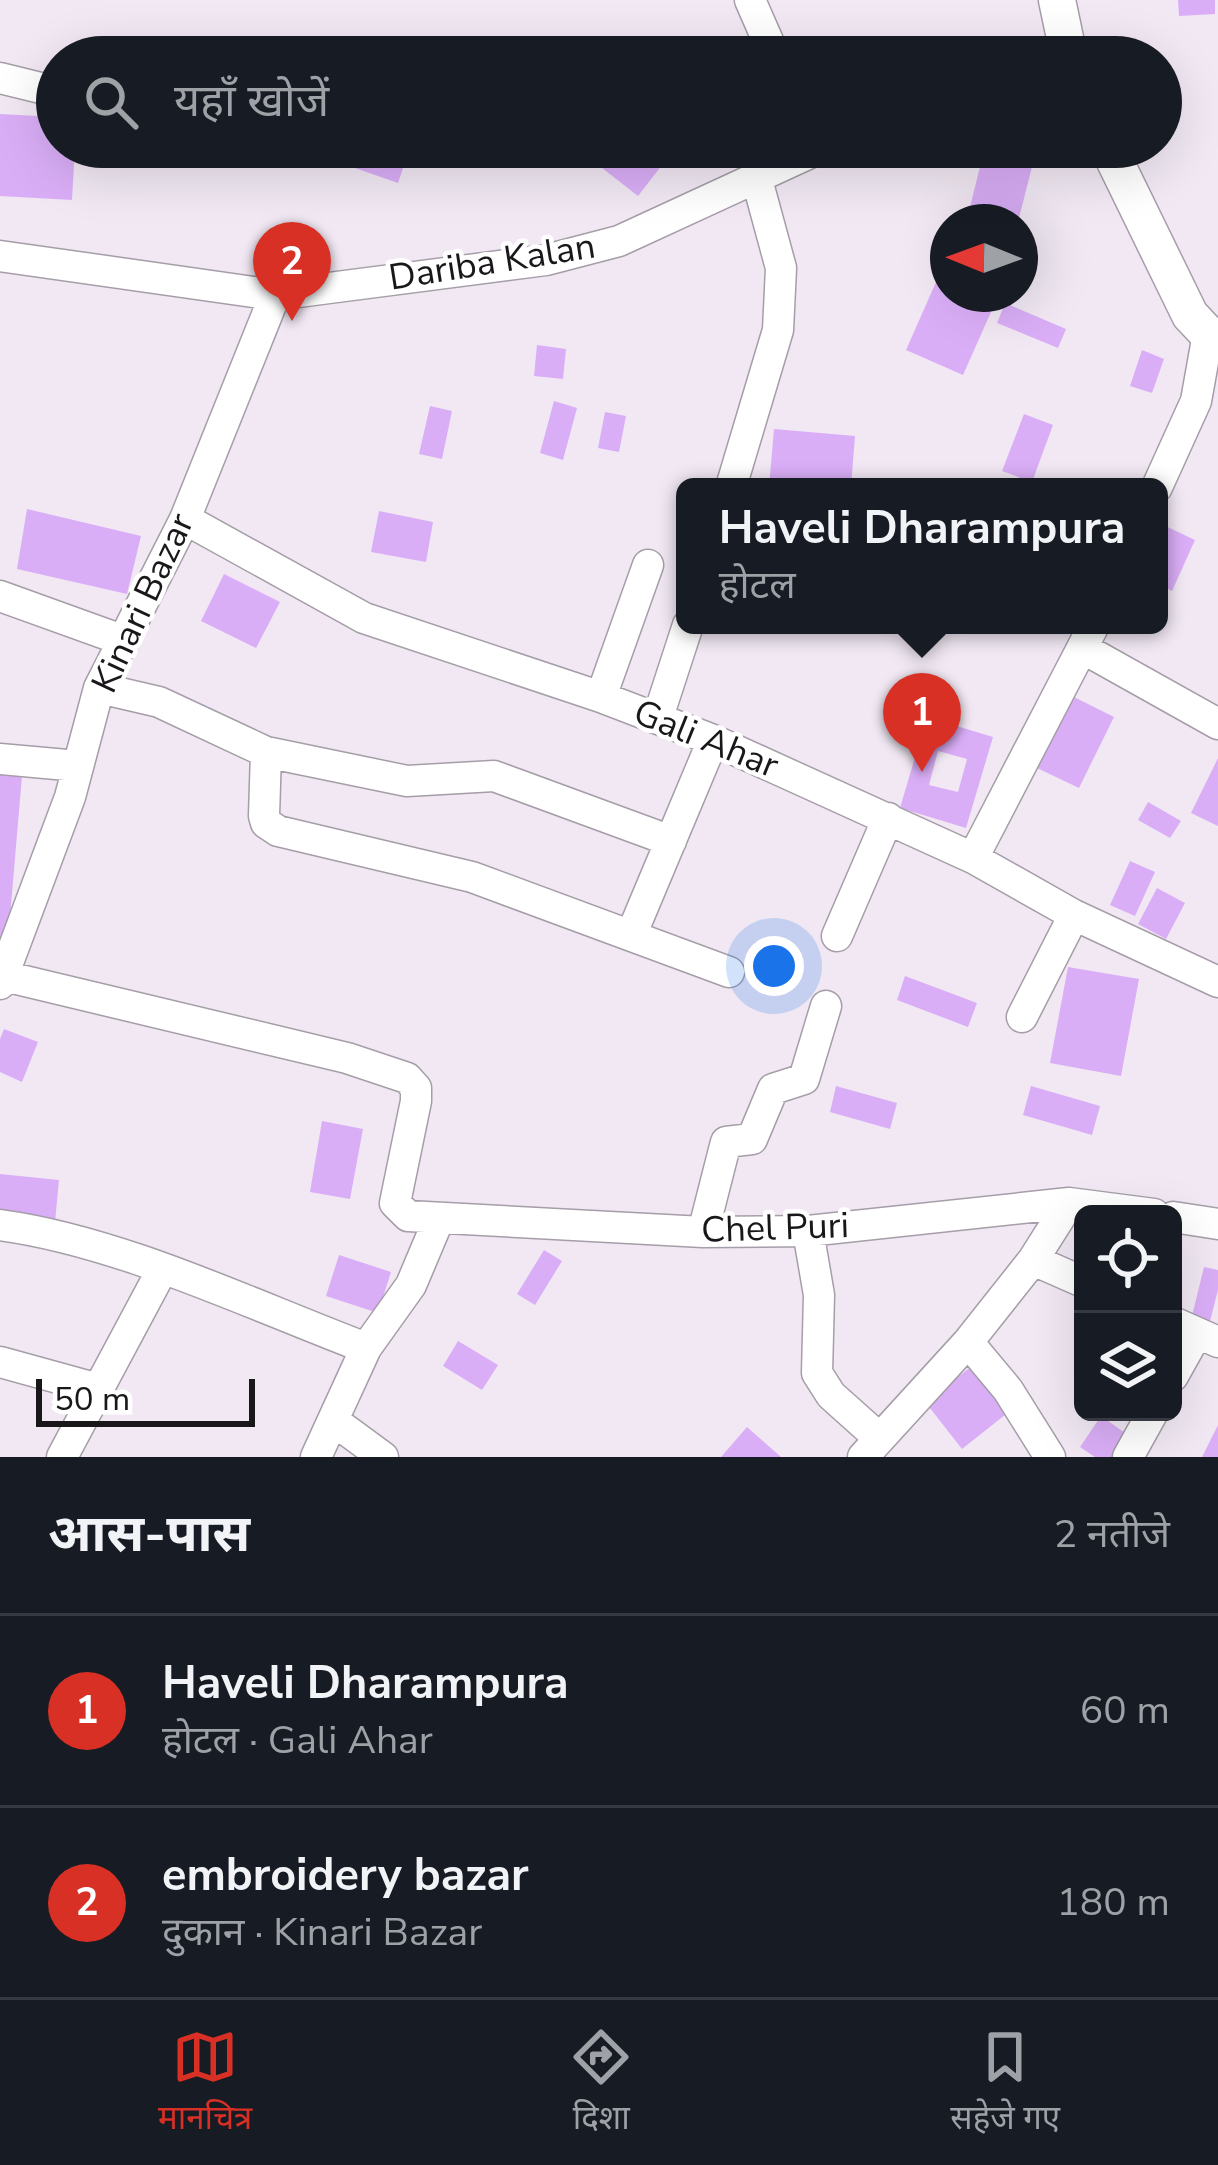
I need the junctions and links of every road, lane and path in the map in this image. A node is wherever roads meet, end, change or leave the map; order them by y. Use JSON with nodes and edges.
{"nodes":[{"id":1,"x":749,"y":0,"type":"edge"},
{"id":2,"x":1057,"y":0,"type":"edge"},
{"id":3,"x":765,"y":36,"type":"edge"},
{"id":4,"x":1063,"y":36,"type":"edge"},
{"id":5,"x":0,"y":78,"type":"edge"},
{"id":6,"x":36,"y":87,"type":"edge"},
{"id":7,"x":774,"y":168,"type":"edge"},
{"id":8,"x":1118,"y":168,"type":"edge"},
{"id":9,"x":756,"y":176,"type":"junction"},
{"id":10,"x":0,"y":256,"type":"edge"},
{"id":11,"x":275,"y":295,"type":"junction"},
{"id":12,"x":1213,"y":335,"type":"edge"},
{"id":13,"x":1207,"y":408,"type":"edge"},
{"id":14,"x":734,"y":478,"type":"edge"},
{"id":15,"x":1163,"y":478,"type":"edge"},
{"id":16,"x":185,"y":519,"type":"junction"},
{"id":17,"x":649,"y":565,"type":"dead end"},
{"id":18,"x":0,"y":596,"type":"edge"},
{"id":19,"x":685,"y":634,"type":"edge"},
{"id":20,"x":1089,"y":637,"type":"edge"},
{"id":21,"x":122,"y":640,"type":"junction"},
{"id":22,"x":99,"y":688,"type":"junction"},
{"id":23,"x":601,"y":697,"type":"junction"},
{"id":24,"x":658,"y":717,"type":"junction"},
{"id":25,"x":1218,"y":724,"type":"edge"},
{"id":26,"x":713,"y":740,"type":"junction"},
{"id":27,"x":266,"y":752,"type":"junction"},
{"id":28,"x":0,"y":759,"type":"edge"},
{"id":29,"x":78,"y":766,"type":"junction"},
{"id":30,"x":888,"y":818,"type":"junction"},
{"id":31,"x":671,"y":841,"type":"junction"},
{"id":32,"x":973,"y":858,"type":"junction"},
{"id":33,"x":1074,"y":915,"type":"junction"},
{"id":34,"x":632,"y":933,"type":"junction"},
{"id":35,"x":837,"y":936,"type":"dead end"},
{"id":36,"x":729,"y":972,"type":"dead end"},
{"id":37,"x":2,"y":980,"type":"edge"},
{"id":38,"x":1218,"y":982,"type":"edge"},
{"id":39,"x":826,"y":1006,"type":"dead end"},
{"id":40,"x":1022,"y":1017,"type":"dead end"},
{"id":41,"x":1069,"y":1203,"type":"junction"},
{"id":42,"x":1084,"y":1205,"type":"edge"},
{"id":43,"x":1182,"y":1218,"type":"edge"},
{"id":44,"x":438,"y":1221,"type":"junction"},
{"id":45,"x":1218,"y":1221,"type":"edge"},
{"id":46,"x":0,"y":1226,"type":"edge"},
{"id":47,"x":808,"y":1231,"type":"junction"},
{"id":48,"x":703,"y":1232,"type":"junction"},
{"id":49,"x":1033,"y":1260,"type":"junction"},
{"id":50,"x":162,"y":1270,"type":"junction"},
{"id":51,"x":1074,"y":1278,"type":"edge"},
{"id":52,"x":1196,"y":1332,"type":"edge"},
{"id":53,"x":968,"y":1342,"type":"junction"},
{"id":54,"x":366,"y":1348,"type":"junction"},
{"id":55,"x":1182,"y":1359,"type":"edge"},
{"id":56,"x":0,"y":1362,"type":"edge"},
{"id":57,"x":98,"y":1389,"type":"junction"},
{"id":58,"x":334,"y":1421,"type":"junction"},
{"id":59,"x":1148,"y":1421,"type":"edge"},
{"id":60,"x":871,"y":1447,"type":"edge"},
{"id":61,"x":62,"y":1457,"type":"edge"},
{"id":62,"x":316,"y":1457,"type":"edge"},
{"id":63,"x":383,"y":1457,"type":"edge"},
{"id":64,"x":1050,"y":1457,"type":"edge"},
{"id":65,"x":1128,"y":1457,"type":"edge"}],
"edges":[{"from":1,"to":3,"type":"street"},
{"from":2,"to":4,"type":"street"},
{"from":5,"to":6,"type":"street"},
{"from":7,"to":9,"type":"street","name":"Dariba Kalan"},
{"from":8,"to":12,"type":"street"},
{"from":9,"to":11,"type":"street","name":"Dariba Kalan"},
{"from":9,"to":14,"type":"street"},
{"from":10,"to":11,"type":"street","name":"Dariba Kalan"},
{"from":11,"to":16,"type":"street","name":"Kinari Bazar"},
{"from":12,"to":13,"type":"street"},
{"from":13,"to":15,"type":"street"},
{"from":16,"to":21,"type":"street","name":"Kinari Bazar"},
{"from":16,"to":23,"type":"street","name":"Gali Ahar"},
{"from":17,"to":23,"type":"street"},
{"from":18,"to":21,"type":"street"},
{"from":19,"to":24,"type":"street"},
{"from":20,"to":25,"type":"street"},
{"from":20,"to":32,"type":"street"},
{"from":21,"to":22,"type":"street","name":"Kinari Bazar"},
{"from":22,"to":27,"type":"street"},
{"from":22,"to":29,"type":"street","name":"Kinari Bazar"},
{"from":23,"to":24,"type":"street","name":"Gali Ahar"},
{"from":24,"to":26,"type":"street","name":"Gali Ahar"},
{"from":26,"to":30,"type":"street","name":"Gali Ahar"},
{"from":26,"to":31,"type":"street"},
{"from":27,"to":31,"type":"street"},
{"from":27,"to":34,"type":"street"},
{"from":28,"to":29,"type":"street"},
{"from":29,"to":37,"type":"street","name":"Kinari Bazar"},
{"from":30,"to":32,"type":"street","name":"Gali Ahar"},
{"from":30,"to":35,"type":"street"},
{"from":31,"to":34,"type":"street"},
{"from":32,"to":33,"type":"street","name":"Gali Ahar"},
{"from":33,"to":38,"type":"street","name":"Gali Ahar"},
{"from":33,"to":40,"type":"street"},
{"from":34,"to":36,"type":"street"},
{"from":37,"to":44,"type":"street","name":"Chel Puri"},
{"from":39,"to":48,"type":"street"},
{"from":41,"to":42,"type":"street","name":"Chel Puri"},
{"from":41,"to":47,"type":"street","name":"Chel Puri"},
{"from":41,"to":49,"type":"street"},
{"from":43,"to":45,"type":"street"},
{"from":44,"to":48,"type":"street","name":"Chel Puri"},
{"from":44,"to":54,"type":"street"},
{"from":46,"to":50,"type":"street"},
{"from":47,"to":48,"type":"street","name":"Chel Puri"},
{"from":47,"to":60,"type":"street"},
{"from":49,"to":51,"type":"street"},
{"from":49,"to":53,"type":"street"},
{"from":50,"to":54,"type":"street"},
{"from":50,"to":57,"type":"street"},
{"from":52,"to":55,"type":"street"},
{"from":53,"to":60,"type":"street"},
{"from":53,"to":64,"type":"street"},
{"from":54,"to":58,"type":"street"},
{"from":56,"to":57,"type":"street"},
{"from":57,"to":61,"type":"street"},
{"from":58,"to":62,"type":"street"},
{"from":58,"to":63,"type":"street"},
{"from":59,"to":65,"type":"street"}]}
